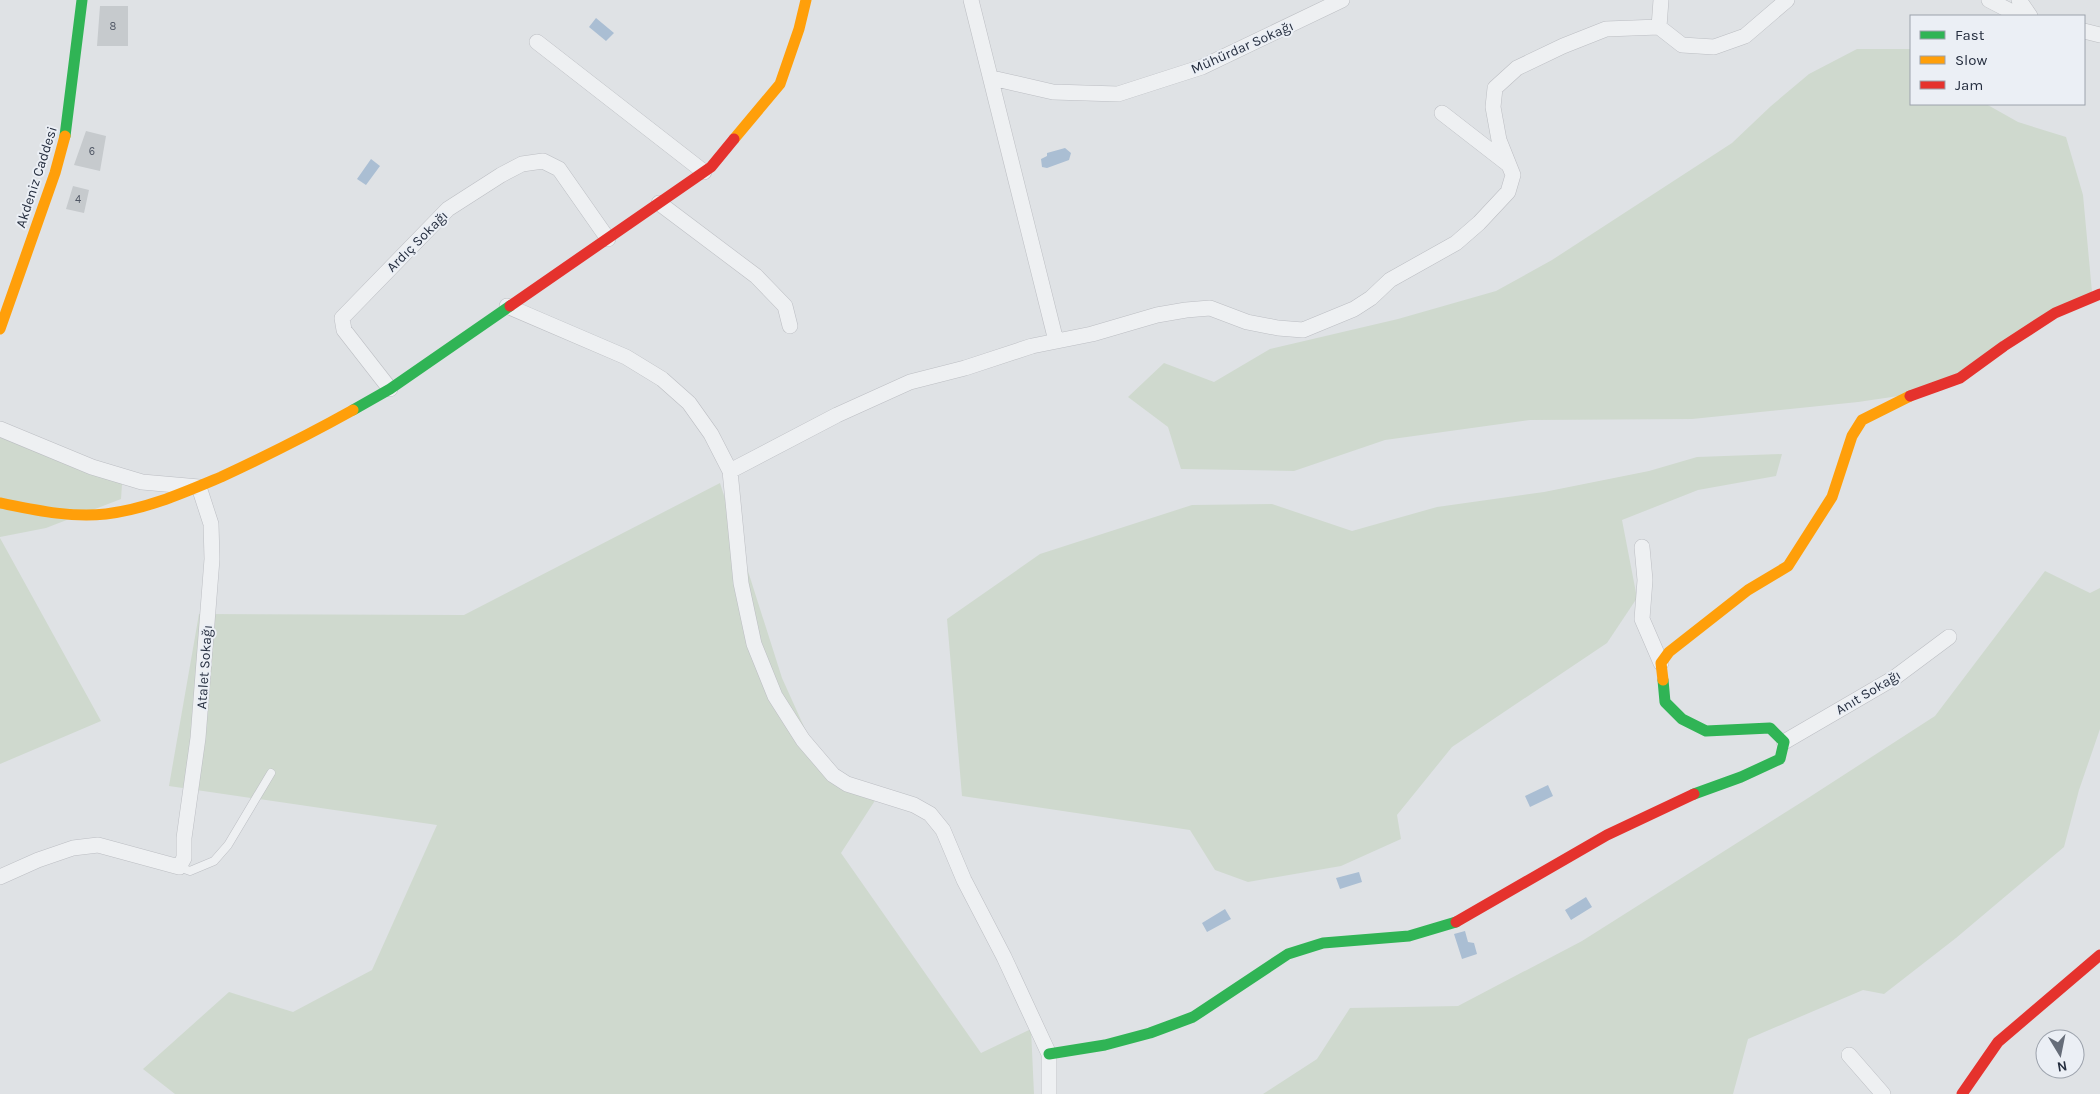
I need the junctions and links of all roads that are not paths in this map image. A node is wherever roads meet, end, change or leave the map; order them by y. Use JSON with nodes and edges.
{"nodes":[{"id":1,"x":82,"y":0,"type":"edge"},
{"id":2,"x":806,"y":0,"type":"edge"},
{"id":3,"x":971,"y":0,"type":"edge"},
{"id":4,"x":1342,"y":0,"type":"edge"},
{"id":5,"x":1661,"y":0,"type":"edge"},
{"id":6,"x":1786,"y":0,"type":"edge"},
{"id":7,"x":1989,"y":0,"type":"edge"},
{"id":8,"x":2019,"y":0,"type":"edge"},
{"id":9,"x":2018,"y":15,"type":"edge"},
{"id":10,"x":2029,"y":15,"type":"edge"},
{"id":11,"x":1659,"y":27,"type":"junction"},
{"id":12,"x":2085,"y":31,"type":"edge"},
{"id":13,"x":2100,"y":35,"type":"edge"},
{"id":14,"x":537,"y":42,"type":"dead end"},
{"id":15,"x":992,"y":78,"type":"junction"},
{"id":16,"x":1442,"y":113,"type":"dead end"},
{"id":17,"x":1509,"y":165,"type":"junction"},
{"id":18,"x":704,"y":172,"type":"junction"},
{"id":19,"x":659,"y":203,"type":"junction"},
{"id":20,"x":608,"y":239,"type":"junction"},
{"id":21,"x":2100,"y":294,"type":"edge"},
{"id":22,"x":507,"y":306,"type":"junction"},
{"id":23,"x":790,"y":326,"type":"dead end"},
{"id":24,"x":0,"y":330,"type":"edge"},
{"id":25,"x":1056,"y":342,"type":"junction"},
{"id":26,"x":390,"y":389,"type":"junction"},
{"id":27,"x":0,"y":429,"type":"edge"},
{"id":28,"x":730,"y":471,"type":"junction"},
{"id":29,"x":199,"y":487,"type":"junction"},
{"id":30,"x":0,"y":503,"type":"edge"},
{"id":31,"x":1642,"y":547,"type":"dead end"},
{"id":32,"x":1948,"y":637,"type":"dead end"},
{"id":33,"x":1661,"y":663,"type":"junction"},
{"id":34,"x":1784,"y":742,"type":"junction"},
{"id":35,"x":271,"y":773,"type":"dead end"},
{"id":36,"x":179,"y":867,"type":"junction"},
{"id":37,"x":0,"y":877,"type":"edge"},
{"id":38,"x":2100,"y":955,"type":"edge"},
{"id":39,"x":1049,"y":1054,"type":"junction"},
{"id":40,"x":1849,"y":1055,"type":"dead end"},
{"id":41,"x":1049,"y":1094,"type":"edge"},
{"id":42,"x":1883,"y":1094,"type":"edge"},
{"id":43,"x":1962,"y":1094,"type":"edge"}],
"edges":[{"from":1,"to":24,"type":"street","name":"Akdeniz Caddesi"},
{"from":2,"to":18,"type":"street"},
{"from":3,"to":15,"type":"street"},
{"from":4,"to":15,"type":"street","name":"Mühürdar Sokağı"},
{"from":5,"to":11,"type":"street"},
{"from":6,"to":11,"type":"street"},
{"from":7,"to":9,"type":"street"},
{"from":8,"to":10,"type":"street"},
{"from":11,"to":17,"type":"street"},
{"from":12,"to":13,"type":"street"},
{"from":14,"to":18,"type":"street"},
{"from":15,"to":25,"type":"street"},
{"from":16,"to":17,"type":"street"},
{"from":17,"to":25,"type":"street"},
{"from":18,"to":19,"type":"street"},
{"from":19,"to":20,"type":"street"},
{"from":19,"to":23,"type":"street"},
{"from":20,"to":22,"type":"street"},
{"from":20,"to":26,"type":"street","name":"Ardıç Sokağı"},
{"from":21,"to":33,"type":"street"},
{"from":22,"to":26,"type":"street"},
{"from":22,"to":28,"type":"street"},
{"from":25,"to":28,"type":"street"},
{"from":26,"to":29,"type":"street"},
{"from":27,"to":29,"type":"street"},
{"from":28,"to":39,"type":"street"},
{"from":29,"to":30,"type":"street"},
{"from":29,"to":36,"type":"street","name":"Atalet Sokağı"},
{"from":31,"to":33,"type":"street"},
{"from":32,"to":34,"type":"street","name":"Anıt Sokağı"},
{"from":33,"to":34,"type":"street"},
{"from":34,"to":39,"type":"street"},
{"from":35,"to":36,"type":"lane"},
{"from":36,"to":37,"type":"street"},
{"from":38,"to":43,"type":"street"},
{"from":39,"to":41,"type":"street"},
{"from":40,"to":42,"type":"street"}]}
